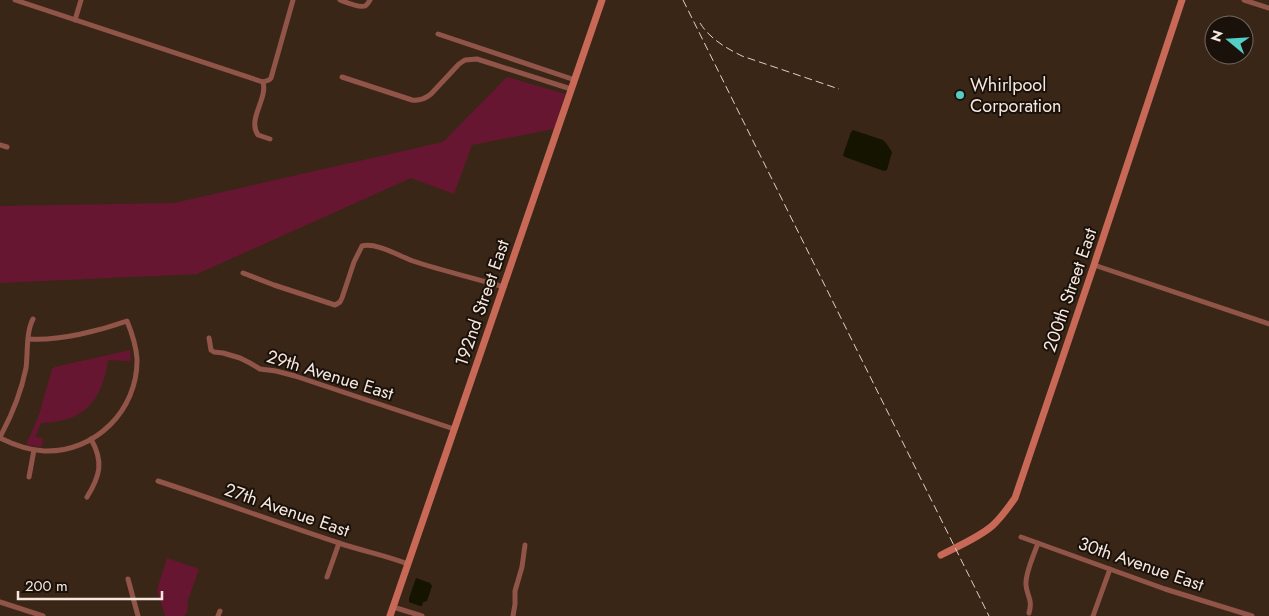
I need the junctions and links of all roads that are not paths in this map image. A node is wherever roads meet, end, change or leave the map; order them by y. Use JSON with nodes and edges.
{"nodes":[{"id":1,"x":15,"y":0,"type":"edge"},
{"id":2,"x":81,"y":0,"type":"edge"},
{"id":3,"x":294,"y":0,"type":"edge"},
{"id":4,"x":340,"y":0,"type":"edge"},
{"id":5,"x":602,"y":0,"type":"edge"},
{"id":6,"x":1182,"y":0,"type":"edge"},
{"id":7,"x":1244,"y":0,"type":"edge"},
{"id":8,"x":369,"y":2,"type":"edge"},
{"id":9,"x":1269,"y":8,"type":"edge"},
{"id":10,"x":74,"y":20,"type":"junction"},
{"id":11,"x":438,"y":34,"type":"dead end"},
{"id":12,"x":342,"y":77,"type":"dead end"},
{"id":13,"x":574,"y":80,"type":"junction"},
{"id":14,"x":264,"y":82,"type":"junction"},
{"id":15,"x":572,"y":89,"type":"junction"},
{"id":16,"x":270,"y":139,"type":"dead end"},
{"id":17,"x":0,"y":145,"type":"edge"},
{"id":18,"x":7,"y":147,"type":"dead end"},
{"id":19,"x":1094,"y":265,"type":"junction"},
{"id":20,"x":243,"y":273,"type":"dead end"},
{"id":21,"x":504,"y":287,"type":"junction"},
{"id":22,"x":33,"y":319,"type":"dead end"},
{"id":23,"x":1269,"y":324,"type":"edge"},
{"id":24,"x":209,"y":338,"type":"dead end"},
{"id":25,"x":29,"y":339,"type":"junction"},
{"id":26,"x":454,"y":429,"type":"junction"},
{"id":27,"x":0,"y":437,"type":"edge"},
{"id":28,"x":91,"y":439,"type":"junction"},
{"id":29,"x":34,"y":450,"type":"junction"},
{"id":30,"x":29,"y":477,"type":"dead end"},
{"id":31,"x":158,"y":481,"type":"dead end"},
{"id":32,"x":87,"y":497,"type":"dead end"},
{"id":33,"x":1021,"y":538,"type":"dead end"},
{"id":34,"x":340,"y":543,"type":"junction"},
{"id":35,"x":1038,"y":543,"type":"junction"},
{"id":36,"x":525,"y":545,"type":"dead end"},
{"id":37,"x":941,"y":555,"type":"dead end"},
{"id":38,"x":408,"y":564,"type":"junction"},
{"id":39,"x":1110,"y":569,"type":"junction"},
{"id":40,"x":327,"y":577,"type":"dead end"},
{"id":41,"x":128,"y":579,"type":"dead end"},
{"id":42,"x":0,"y":602,"type":"edge"},
{"id":43,"x":393,"y":607,"type":"junction"},
{"id":44,"x":1029,"y":613,"type":"dead end"},
{"id":45,"x":43,"y":616,"type":"edge"},
{"id":46,"x":138,"y":616,"type":"edge"},
{"id":47,"x":390,"y":616,"type":"edge"},
{"id":48,"x":422,"y":616,"type":"edge"},
{"id":49,"x":513,"y":616,"type":"edge"},
{"id":50,"x":1093,"y":616,"type":"edge"},
{"id":51,"x":1252,"y":616,"type":"edge"}],
"edges":[{"from":1,"to":10,"type":"street"},
{"from":2,"to":10,"type":"street"},
{"from":3,"to":14,"type":"street"},
{"from":4,"to":8,"type":"street"},
{"from":5,"to":13,"type":"street","name":"192nd Street East"},
{"from":6,"to":19,"type":"street","name":"200th Street East"},
{"from":7,"to":9,"type":"street"},
{"from":10,"to":14,"type":"street"},
{"from":11,"to":13,"type":"street"},
{"from":12,"to":15,"type":"street"},
{"from":13,"to":15,"type":"street","name":"192nd Street East"},
{"from":14,"to":16,"type":"street"},
{"from":15,"to":21,"type":"street","name":"192nd Street East"},
{"from":17,"to":18,"type":"street"},
{"from":19,"to":23,"type":"street"},
{"from":19,"to":37,"type":"street","name":"200th Street East"},
{"from":20,"to":21,"type":"street"},
{"from":21,"to":26,"type":"street","name":"192nd Street East"},
{"from":22,"to":25,"type":"street"},
{"from":24,"to":26,"type":"street","name":"29th Avenue East"},
{"from":25,"to":27,"type":"street"},
{"from":25,"to":28,"type":"street"},
{"from":26,"to":38,"type":"street","name":"192nd Street East"},
{"from":27,"to":29,"type":"street"},
{"from":28,"to":29,"type":"street"},
{"from":28,"to":32,"type":"street"},
{"from":29,"to":30,"type":"street"},
{"from":31,"to":34,"type":"street","name":"27th Avenue East"},
{"from":33,"to":35,"type":"street","name":"30th Avenue East"},
{"from":34,"to":38,"type":"street","name":"27th Avenue East"},
{"from":34,"to":40,"type":"street"},
{"from":35,"to":39,"type":"street","name":"30th Avenue East"},
{"from":35,"to":44,"type":"street"},
{"from":36,"to":49,"type":"street"},
{"from":38,"to":43,"type":"street","name":"192nd Street East"},
{"from":39,"to":50,"type":"street"},
{"from":39,"to":51,"type":"street","name":"30th Avenue East"},
{"from":41,"to":46,"type":"street"},
{"from":42,"to":45,"type":"street"},
{"from":43,"to":47,"type":"street","name":"192nd Street East"},
{"from":43,"to":48,"type":"street"}]}
